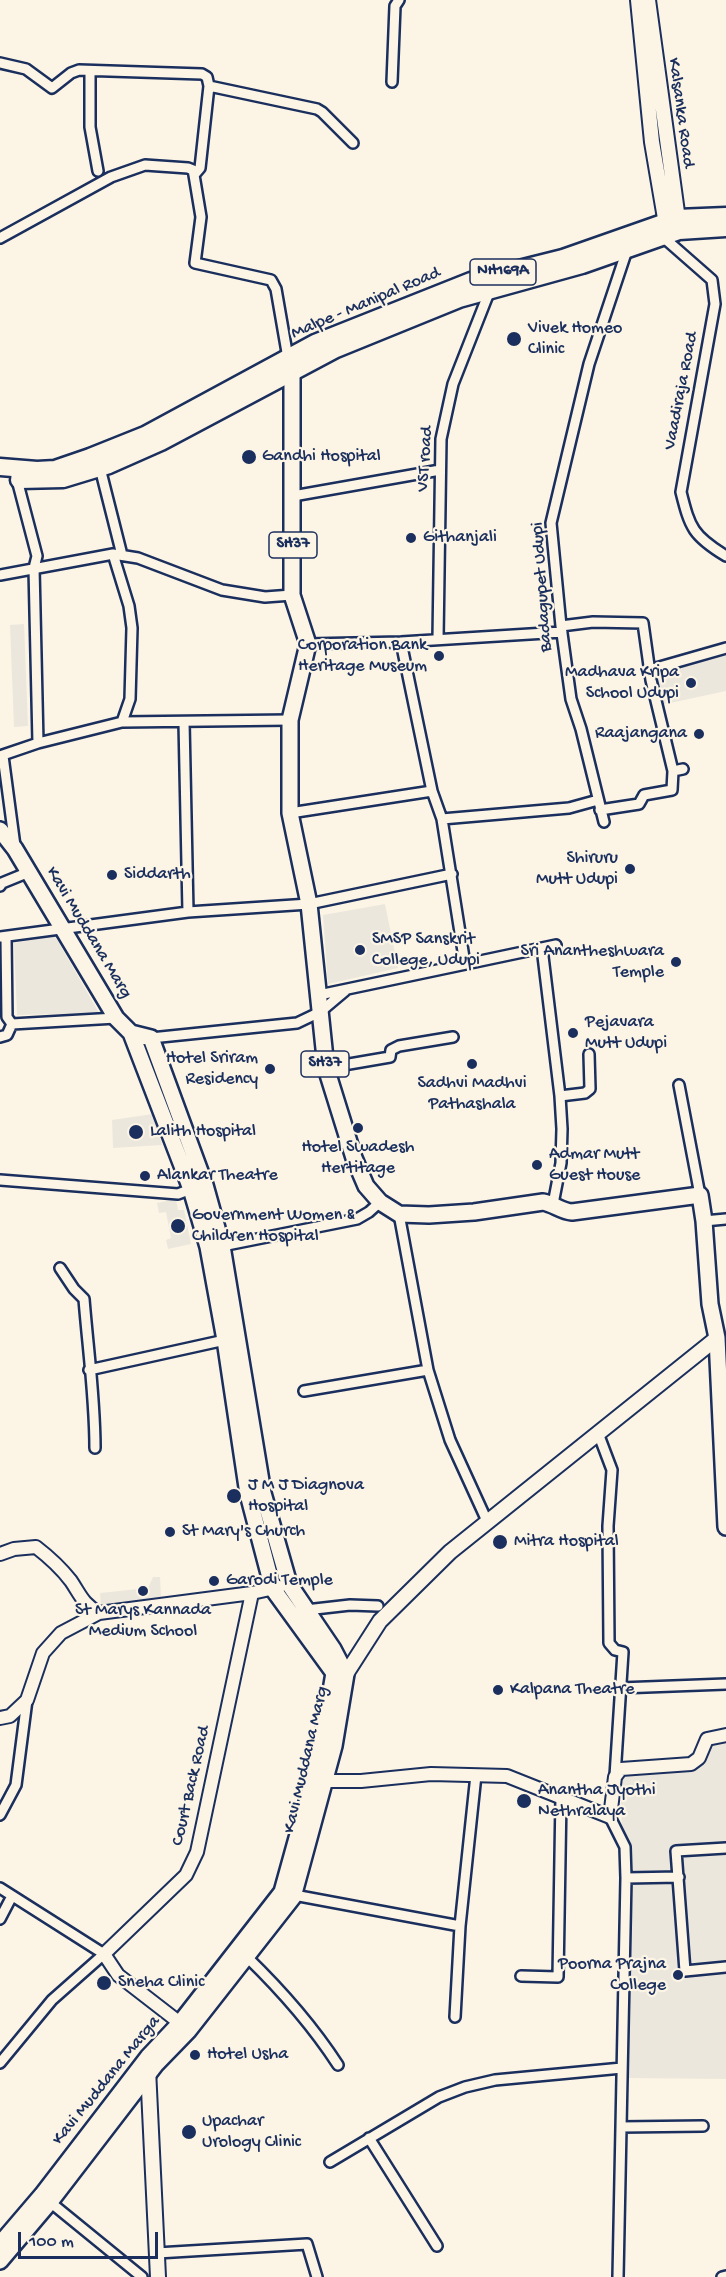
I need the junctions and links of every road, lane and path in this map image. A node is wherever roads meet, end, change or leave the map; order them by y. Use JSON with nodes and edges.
{"nodes":[{"id":1,"x":399,"y":0,"type":"edge"},
{"id":2,"x":638,"y":0,"type":"edge"},
{"id":3,"x":648,"y":0,"type":"edge"},
{"id":4,"x":0,"y":63,"type":"edge"},
{"id":5,"x":90,"y":71,"type":"junction"},
{"id":6,"x":392,"y":82,"type":"dead end"},
{"id":7,"x":209,"y":86,"type":"junction"},
{"id":8,"x":353,"y":143,"type":"dead end"},
{"id":9,"x":98,"y":171,"type":"dead end"},
{"id":10,"x":194,"y":175,"type":"junction"},
{"id":11,"x":726,"y":216,"type":"edge"},
{"id":12,"x":726,"y":228,"type":"edge"},
{"id":13,"x":670,"y":229,"type":"junction"},
{"id":14,"x":0,"y":238,"type":"edge"},
{"id":15,"x":628,"y":248,"type":"junction"},
{"id":16,"x":490,"y":288,"type":"junction"},
{"id":17,"x":290,"y":365,"type":"junction"},
{"id":18,"x":98,"y":462,"type":"junction"},
{"id":19,"x":440,"y":470,"type":"junction"},
{"id":20,"x":8,"y":473,"type":"edge"},
{"id":21,"x":293,"y":496,"type":"junction"},
{"id":22,"x":117,"y":555,"type":"junction"},
{"id":23,"x":726,"y":556,"type":"edge"},
{"id":24,"x":34,"y":568,"type":"junction"},
{"id":25,"x":0,"y":575,"type":"edge"},
{"id":26,"x":292,"y":595,"type":"junction"},
{"id":27,"x":561,"y":629,"type":"junction"},
{"id":28,"x":438,"y":639,"type":"junction"},
{"id":29,"x":401,"y":642,"type":"junction"},
{"id":30,"x":308,"y":644,"type":"junction"},
{"id":31,"x":726,"y":648,"type":"edge"},
{"id":32,"x":649,"y":670,"type":"junction"},
{"id":33,"x":290,"y":720,"type":"junction"},
{"id":34,"x":122,"y":722,"type":"junction"},
{"id":35,"x":184,"y":722,"type":"junction"},
{"id":36,"x":38,"y":743,"type":"junction"},
{"id":37,"x":1,"y":756,"type":"edge"},
{"id":38,"x":432,"y":791,"type":"junction"},
{"id":39,"x":599,"y":805,"type":"junction"},
{"id":40,"x":290,"y":813,"type":"junction"},
{"id":41,"x":442,"y":819,"type":"junction"},
{"id":42,"x":604,"y":822,"type":"dead end"},
{"id":43,"x":0,"y":830,"type":"edge"},
{"id":44,"x":15,"y":849,"type":"junction"},
{"id":45,"x":29,"y":872,"type":"junction"},
{"id":46,"x":452,"y":874,"type":"junction"},
{"id":47,"x":0,"y":886,"type":"edge"},
{"id":48,"x":309,"y":904,"type":"junction"},
{"id":49,"x":188,"y":912,"type":"junction"},
{"id":50,"x":62,"y":929,"type":"junction"},
{"id":51,"x":3,"y":937,"type":"edge"},
{"id":52,"x":556,"y":945,"type":"dead end"},
{"id":53,"x":542,"y":948,"type":"junction"},
{"id":54,"x":465,"y":964,"type":"junction"},
{"id":55,"x":348,"y":988,"type":"junction"},
{"id":56,"x":319,"y":995,"type":"junction"},
{"id":57,"x":320,"y":1012,"type":"junction"},
{"id":58,"x":116,"y":1018,"type":"junction"},
{"id":59,"x":12,"y":1024,"type":"junction"},
{"id":60,"x":131,"y":1033,"type":"junction"},
{"id":61,"x":0,"y":1037,"type":"edge"},
{"id":62,"x":453,"y":1037,"type":"dead end"},
{"id":63,"x":151,"y":1038,"type":"junction"},
{"id":64,"x":589,"y":1054,"type":"dead end"},
{"id":65,"x":326,"y":1068,"type":"junction"},
{"id":66,"x":679,"y":1085,"type":"dead end"},
{"id":67,"x":560,"y":1096,"type":"junction"},
{"id":68,"x":0,"y":1180,"type":"edge"},
{"id":69,"x":191,"y":1189,"type":"junction"},
{"id":70,"x":700,"y":1195,"type":"junction"},
{"id":71,"x":380,"y":1202,"type":"junction"},
{"id":72,"x":553,"y":1204,"type":"junction"},
{"id":73,"x":399,"y":1214,"type":"junction"},
{"id":74,"x":726,"y":1219,"type":"edge"},
{"id":75,"x":704,"y":1221,"type":"junction"},
{"id":76,"x":222,"y":1246,"type":"junction"},
{"id":77,"x":60,"y":1268,"type":"dead end"},
{"id":78,"x":717,"y":1338,"type":"junction"},
{"id":79,"x":225,"y":1340,"type":"junction"},
{"id":80,"x":89,"y":1370,"type":"junction"},
{"id":81,"x":428,"y":1370,"type":"junction"},
{"id":82,"x":304,"y":1391,"type":"dead end"},
{"id":83,"x":724,"y":1405,"type":"edge"},
{"id":84,"x":598,"y":1433,"type":"junction"},
{"id":85,"x":95,"y":1448,"type":"dead end"},
{"id":86,"x":487,"y":1521,"type":"junction"},
{"id":87,"x":726,"y":1527,"type":"edge"},
{"id":88,"x":726,"y":1536,"type":"edge"},
{"id":89,"x":0,"y":1554,"type":"edge"},
{"id":90,"x":289,"y":1584,"type":"junction"},
{"id":91,"x":273,"y":1589,"type":"junction"},
{"id":92,"x":252,"y":1593,"type":"junction"},
{"id":93,"x":378,"y":1606,"type":"dead end"},
{"id":94,"x":306,"y":1610,"type":"junction"},
{"id":95,"x":99,"y":1613,"type":"junction"},
{"id":96,"x":340,"y":1674,"type":"junction"},
{"id":97,"x":726,"y":1684,"type":"edge"},
{"id":98,"x":620,"y":1688,"type":"junction"},
{"id":99,"x":27,"y":1700,"type":"junction"},
{"id":100,"x":0,"y":1718,"type":"edge"},
{"id":101,"x":726,"y":1735,"type":"edge"},
{"id":102,"x":476,"y":1775,"type":"junction"},
{"id":103,"x":615,"y":1776,"type":"junction"},
{"id":104,"x":325,"y":1780,"type":"junction"},
{"id":105,"x":561,"y":1797,"type":"junction"},
{"id":106,"x":0,"y":1815,"type":"edge"},
{"id":107,"x":610,"y":1817,"type":"junction"},
{"id":108,"x":726,"y":1848,"type":"edge"},
{"id":109,"x":679,"y":1876,"type":"junction"},
{"id":110,"x":626,"y":1878,"type":"junction"},
{"id":111,"x":0,"y":1888,"type":"edge"},
{"id":112,"x":294,"y":1895,"type":"junction"},
{"id":113,"x":12,"y":1896,"type":"junction"},
{"id":114,"x":0,"y":1919,"type":"edge"},
{"id":115,"x":460,"y":1926,"type":"junction"},
{"id":116,"x":104,"y":1954,"type":"junction"},
{"id":117,"x":247,"y":1957,"type":"junction"},
{"id":118,"x":726,"y":1967,"type":"edge"},
{"id":119,"x":521,"y":1976,"type":"dead end"},
{"id":120,"x":454,"y":2017,"type":"dead end"},
{"id":121,"x":180,"y":2023,"type":"junction"},
{"id":122,"x":148,"y":2057,"type":"junction"},
{"id":123,"x":0,"y":2063,"type":"edge"},
{"id":124,"x":338,"y":2065,"type":"dead end"},
{"id":125,"x":622,"y":2068,"type":"junction"},
{"id":126,"x":148,"y":2075,"type":"junction"},
{"id":127,"x":703,"y":2126,"type":"dead end"},
{"id":128,"x":621,"y":2127,"type":"junction"},
{"id":129,"x":369,"y":2138,"type":"junction"},
{"id":130,"x":330,"y":2162,"type":"dead end"},
{"id":131,"x":51,"y":2202,"type":"junction"},
{"id":132,"x":0,"y":2244,"type":"edge"},
{"id":133,"x":437,"y":2246,"type":"dead end"},
{"id":134,"x":157,"y":2253,"type":"junction"},
{"id":135,"x":0,"y":2261,"type":"edge"},
{"id":136,"x":726,"y":2276,"type":"edge"},
{"id":137,"x":142,"y":2277,"type":"edge"},
{"id":138,"x":158,"y":2277,"type":"edge"},
{"id":139,"x":317,"y":2277,"type":"edge"},
{"id":140,"x":618,"y":2277,"type":"edge"},
{"id":141,"x":722,"y":2277,"type":"edge"}],
"edges":[{"from":1,"to":6,"type":"street"},
{"from":2,"to":13,"type":"main road"},
{"from":3,"to":13,"type":"main road","name":"Kalsanka Road"},
{"from":4,"to":5,"type":"street"},
{"from":5,"to":7,"type":"street"},
{"from":5,"to":9,"type":"street"},
{"from":7,"to":8,"type":"street"},
{"from":7,"to":10,"type":"street"},
{"from":10,"to":14,"type":"street"},
{"from":10,"to":17,"type":"street"},
{"from":11,"to":13,"type":"highway","name":"Malpe - Manipal Road","number":"NH169A"},
{"from":12,"to":13,"type":"highway","name":"Malpe - Manipal Road","number":"NH169A"},
{"from":13,"to":15,"type":"highway","name":"Malpe - Manipal Road","number":"NH169A"},
{"from":13,"to":17,"type":"highway","name":"Malpe - Manipal Road","number":"NH169A"},
{"from":13,"to":23,"type":"street","name":"Vaadiraja Road"},
{"from":15,"to":16,"type":"highway","name":"Malpe - Manipal Road","number":"NH169A"},
{"from":15,"to":27,"type":"street","name":"Badagupet Udupi"},
{"from":16,"to":17,"type":"highway","name":"Malpe - Manipal Road","number":"NH169A"},
{"from":16,"to":19,"type":"street","name":"VST road"},
{"from":17,"to":18,"type":"highway","name":"Malpe - Manipal Road","number":"NH169A"},
{"from":17,"to":21,"type":"main road"},
{"from":18,"to":20,"type":"highway","name":"Malpe - Manipal Road","number":"NH169A"},
{"from":18,"to":22,"type":"street"},
{"from":19,"to":21,"type":"street"},
{"from":19,"to":28,"type":"street","name":"VST road"},
{"from":20,"to":24,"type":"street"},
{"from":21,"to":26,"type":"main road","number":"SH37"},
{"from":22,"to":24,"type":"street"},
{"from":22,"to":26,"type":"street"},
{"from":22,"to":34,"type":"street"},
{"from":24,"to":25,"type":"street"},
{"from":24,"to":36,"type":"street"},
{"from":26,"to":30,"type":"main road","number":"SH37"},
{"from":27,"to":28,"type":"street"},
{"from":27,"to":32,"type":"street"},
{"from":27,"to":39,"type":"street","name":"Badagupet Udupi"},
{"from":28,"to":29,"type":"street"},
{"from":29,"to":30,"type":"street"},
{"from":29,"to":38,"type":"street"},
{"from":30,"to":33,"type":"main road","number":"SH37"},
{"from":31,"to":32,"type":"street"},
{"from":32,"to":39,"type":"street"},
{"from":33,"to":35,"type":"street"},
{"from":33,"to":40,"type":"main road","number":"SH37"},
{"from":34,"to":35,"type":"street"},
{"from":34,"to":36,"type":"street"},
{"from":35,"to":49,"type":"street"},
{"from":36,"to":37,"type":"street"},
{"from":37,"to":44,"type":"street"},
{"from":38,"to":40,"type":"street"},
{"from":38,"to":41,"type":"street"},
{"from":39,"to":41,"type":"street"},
{"from":39,"to":42,"type":"street","name":"Badagupet Udupi"},
{"from":40,"to":48,"type":"main road","number":"SH37"},
{"from":41,"to":46,"type":"street"},
{"from":43,"to":44,"type":"main road"},
{"from":44,"to":45,"type":"main road","name":"Kavi Muddana Marg"},
{"from":45,"to":47,"type":"street"},
{"from":45,"to":50,"type":"main road","name":"Kavi Muddana Marg"},
{"from":46,"to":48,"type":"street"},
{"from":46,"to":54,"type":"street"},
{"from":48,"to":49,"type":"street"},
{"from":48,"to":56,"type":"main road","number":"SH37"},
{"from":49,"to":50,"type":"street"},
{"from":50,"to":51,"type":"street"},
{"from":50,"to":58,"type":"main road","name":"Kavi Muddana Marg"},
{"from":51,"to":59,"type":"street"},
{"from":52,"to":53,"type":"street"},
{"from":53,"to":54,"type":"street"},
{"from":53,"to":67,"type":"street"},
{"from":54,"to":55,"type":"street"},
{"from":55,"to":56,"type":"street"},
{"from":55,"to":57,"type":"street"},
{"from":56,"to":57,"type":"main road","number":"SH37"},
{"from":57,"to":63,"type":"street"},
{"from":57,"to":65,"type":"main road","number":"SH37"},
{"from":58,"to":59,"type":"street"},
{"from":58,"to":60,"type":"main road","name":"Kavi Muddana Marg"},
{"from":59,"to":61,"type":"street"},
{"from":60,"to":63,"type":"main road"},
{"from":60,"to":69,"type":"main road","name":"Kavi Muddana Marg"},
{"from":62,"to":65,"type":"street"},
{"from":63,"to":76,"type":"main road","name":"Kavi Muddana Marg"},
{"from":64,"to":67,"type":"street"},
{"from":65,"to":71,"type":"main road","number":"SH37"},
{"from":66,"to":70,"type":"street"},
{"from":67,"to":72,"type":"street"},
{"from":68,"to":69,"type":"street"},
{"from":69,"to":79,"type":"main road","name":"Kavi Muddana Marg"},
{"from":70,"to":72,"type":"main road"},
{"from":70,"to":75,"type":"main road"},
{"from":71,"to":73,"type":"main road","number":"SH37"},
{"from":71,"to":76,"type":"street"},
{"from":72,"to":73,"type":"main road"},
{"from":73,"to":81,"type":"street"},
{"from":74,"to":75,"type":"street"},
{"from":75,"to":78,"type":"main road"},
{"from":76,"to":90,"type":"main road","name":"Kavi Muddana Marg"},
{"from":77,"to":80,"type":"street"},
{"from":78,"to":83,"type":"main road"},
{"from":78,"to":84,"type":"main road"},
{"from":79,"to":80,"type":"street"},
{"from":79,"to":91,"type":"main road","name":"Kavi Muddana Marg"},
{"from":80,"to":85,"type":"street"},
{"from":81,"to":82,"type":"street"},
{"from":81,"to":86,"type":"street"},
{"from":83,"to":87,"type":"main road"},
{"from":84,"to":86,"type":"main road"},
{"from":84,"to":98,"type":"street"},
{"from":86,"to":96,"type":"main road"},
{"from":87,"to":88,"type":"street"},
{"from":89,"to":95,"type":"street"},
{"from":90,"to":91,"type":"street"},
{"from":90,"to":94,"type":"main road","name":"Kavi Muddana Marg"},
{"from":91,"to":92,"type":"street"},
{"from":91,"to":96,"type":"main road","name":"Kavi Muddana Marg"},
{"from":92,"to":95,"type":"street"},
{"from":92,"to":116,"type":"street","name":"Court Back Road"},
{"from":93,"to":94,"type":"street"},
{"from":94,"to":96,"type":"main road","name":"Kavi Muddana Marg"},
{"from":95,"to":99,"type":"street"},
{"from":96,"to":104,"type":"main road","name":"Kavi Muddana Marg"},
{"from":96,"to":121,"type":"main road","name":"Kavi Muddana Marga"},
{"from":97,"to":98,"type":"street"},
{"from":98,"to":103,"type":"street"},
{"from":99,"to":100,"type":"street"},
{"from":99,"to":106,"type":"street"},
{"from":101,"to":103,"type":"street"},
{"from":102,"to":104,"type":"street"},
{"from":102,"to":105,"type":"street"},
{"from":102,"to":115,"type":"street"},
{"from":103,"to":107,"type":"street"},
{"from":104,"to":112,"type":"main road","name":"Kavi Muddana Marg"},
{"from":105,"to":107,"type":"street"},
{"from":105,"to":119,"type":"street"},
{"from":107,"to":110,"type":"street"},
{"from":108,"to":109,"type":"street"},
{"from":109,"to":110,"type":"street"},
{"from":109,"to":118,"type":"street"},
{"from":110,"to":125,"type":"street"},
{"from":111,"to":113,"type":"street"},
{"from":112,"to":115,"type":"street"},
{"from":112,"to":117,"type":"main road","name":"Kavi Muddana Marg"},
{"from":113,"to":114,"type":"street"},
{"from":113,"to":116,"type":"street"},
{"from":115,"to":120,"type":"street"},
{"from":116,"to":121,"type":"street"},
{"from":116,"to":123,"type":"street"},
{"from":117,"to":124,"type":"street"},
{"from":117,"to":126,"type":"main road","name":"Kavi Muddana Marg"},
{"from":121,"to":122,"type":"main road","name":"Kavi Muddana Marga"},
{"from":122,"to":126,"type":"main road"},
{"from":122,"to":132,"type":"main road","name":"Kavi Muddana Marga"},
{"from":125,"to":128,"type":"street"},
{"from":125,"to":129,"type":"street"},
{"from":126,"to":131,"type":"main road","name":"Kavi Muddana Marg"},
{"from":126,"to":134,"type":"main road"},
{"from":127,"to":128,"type":"street"},
{"from":128,"to":140,"type":"street"},
{"from":129,"to":130,"type":"street"},
{"from":129,"to":133,"type":"street"},
{"from":131,"to":135,"type":"main road","name":"Kavi Muddana Marg"},
{"from":131,"to":137,"type":"street"},
{"from":134,"to":138,"type":"main road"},
{"from":134,"to":139,"type":"street"},
{"from":136,"to":141,"type":"street"}]}
